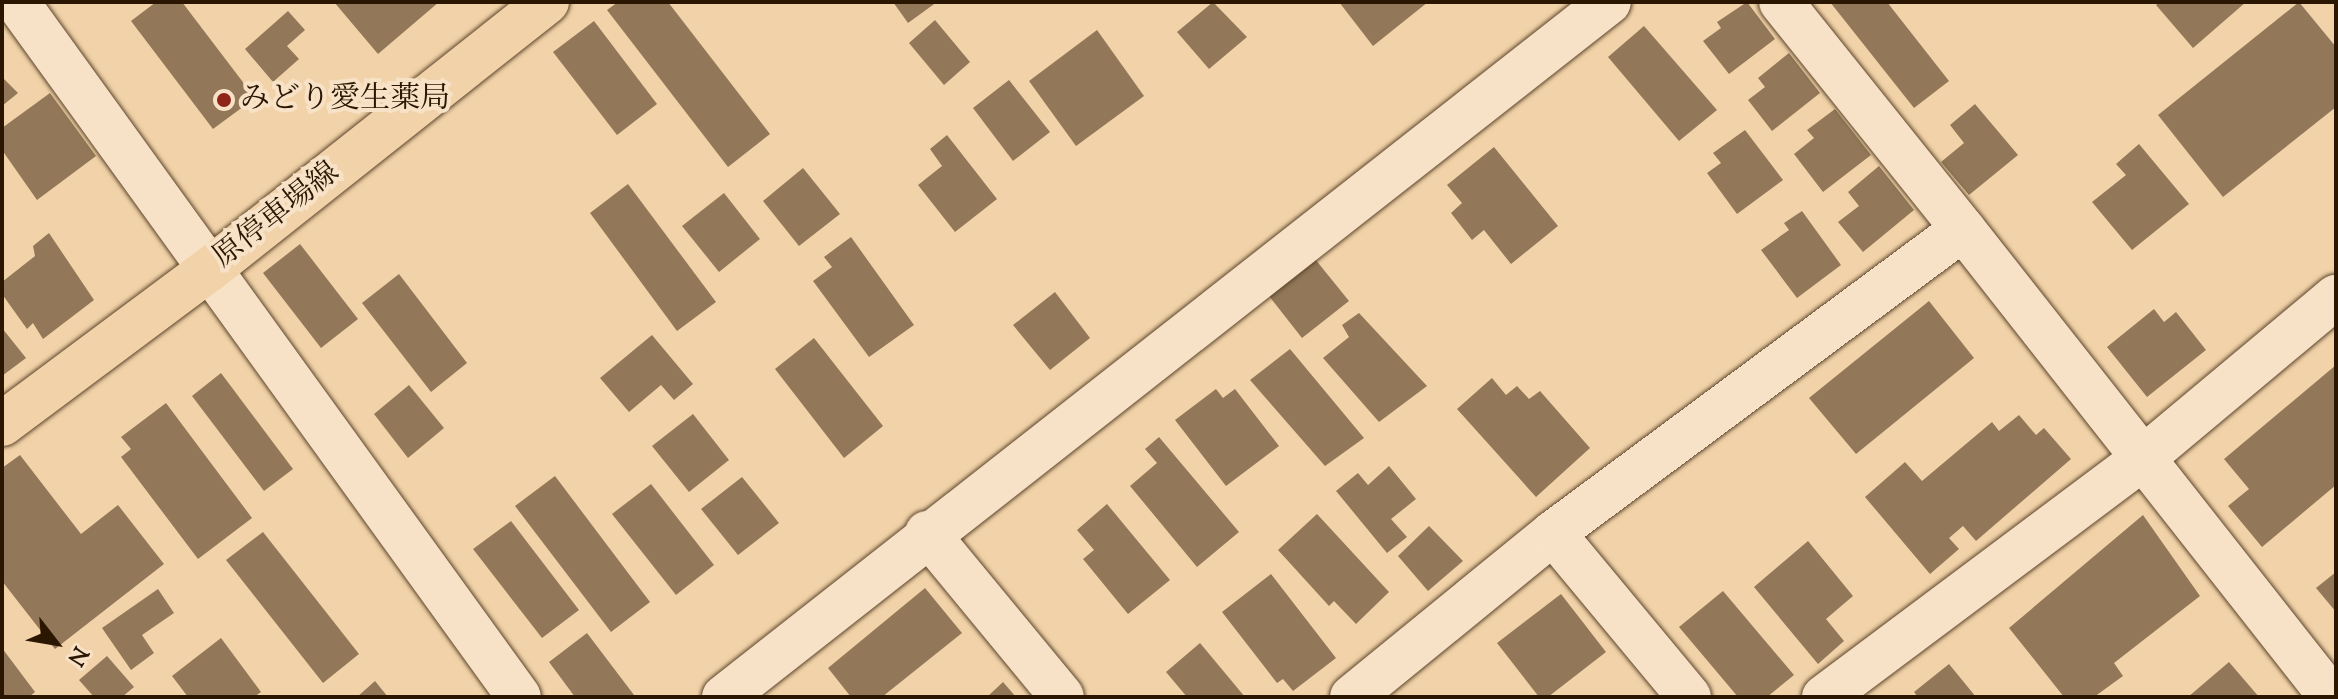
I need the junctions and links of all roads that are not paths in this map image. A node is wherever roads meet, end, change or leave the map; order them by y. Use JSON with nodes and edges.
{"nodes":[{"id":1,"x":17,"y":2,"type":"edge"},
{"id":2,"x":547,"y":2,"type":"edge"},
{"id":3,"x":1609,"y":2,"type":"edge"},
{"id":4,"x":1781,"y":2,"type":"edge"},
{"id":5,"x":1963,"y":229,"type":"junction"},
{"id":6,"x":210,"y":269,"type":"junction"},
{"id":7,"x":2336,"y":297,"type":"edge"},
{"id":8,"x":2,"y":424,"type":"edge"},
{"id":9,"x":2142,"y":459,"type":"junction"},
{"id":10,"x":927,"y":533,"type":"junction"},
{"id":11,"x":1553,"y":533,"type":"junction"},
{"id":12,"x":519,"y":697,"type":"edge"},
{"id":13,"x":724,"y":697,"type":"edge"},
{"id":14,"x":1062,"y":697,"type":"edge"},
{"id":15,"x":1352,"y":697,"type":"edge"},
{"id":16,"x":1689,"y":697,"type":"edge"},
{"id":17,"x":1824,"y":697,"type":"edge"},
{"id":18,"x":2331,"y":697,"type":"edge"}],
"edges":[{"from":1,"to":6,"type":"street"},
{"from":2,"to":6,"type":"main road","name":"原停車場線"},
{"from":3,"to":10,"type":"street"},
{"from":4,"to":5,"type":"street"},
{"from":5,"to":9,"type":"street"},
{"from":5,"to":11,"type":"street"},
{"from":6,"to":8,"type":"main road","name":"原停車場線"},
{"from":6,"to":12,"type":"street"},
{"from":7,"to":9,"type":"street"},
{"from":9,"to":17,"type":"street"},
{"from":9,"to":18,"type":"street"},
{"from":10,"to":13,"type":"street"},
{"from":10,"to":14,"type":"street"},
{"from":11,"to":15,"type":"street"},
{"from":11,"to":16,"type":"street"}]}
